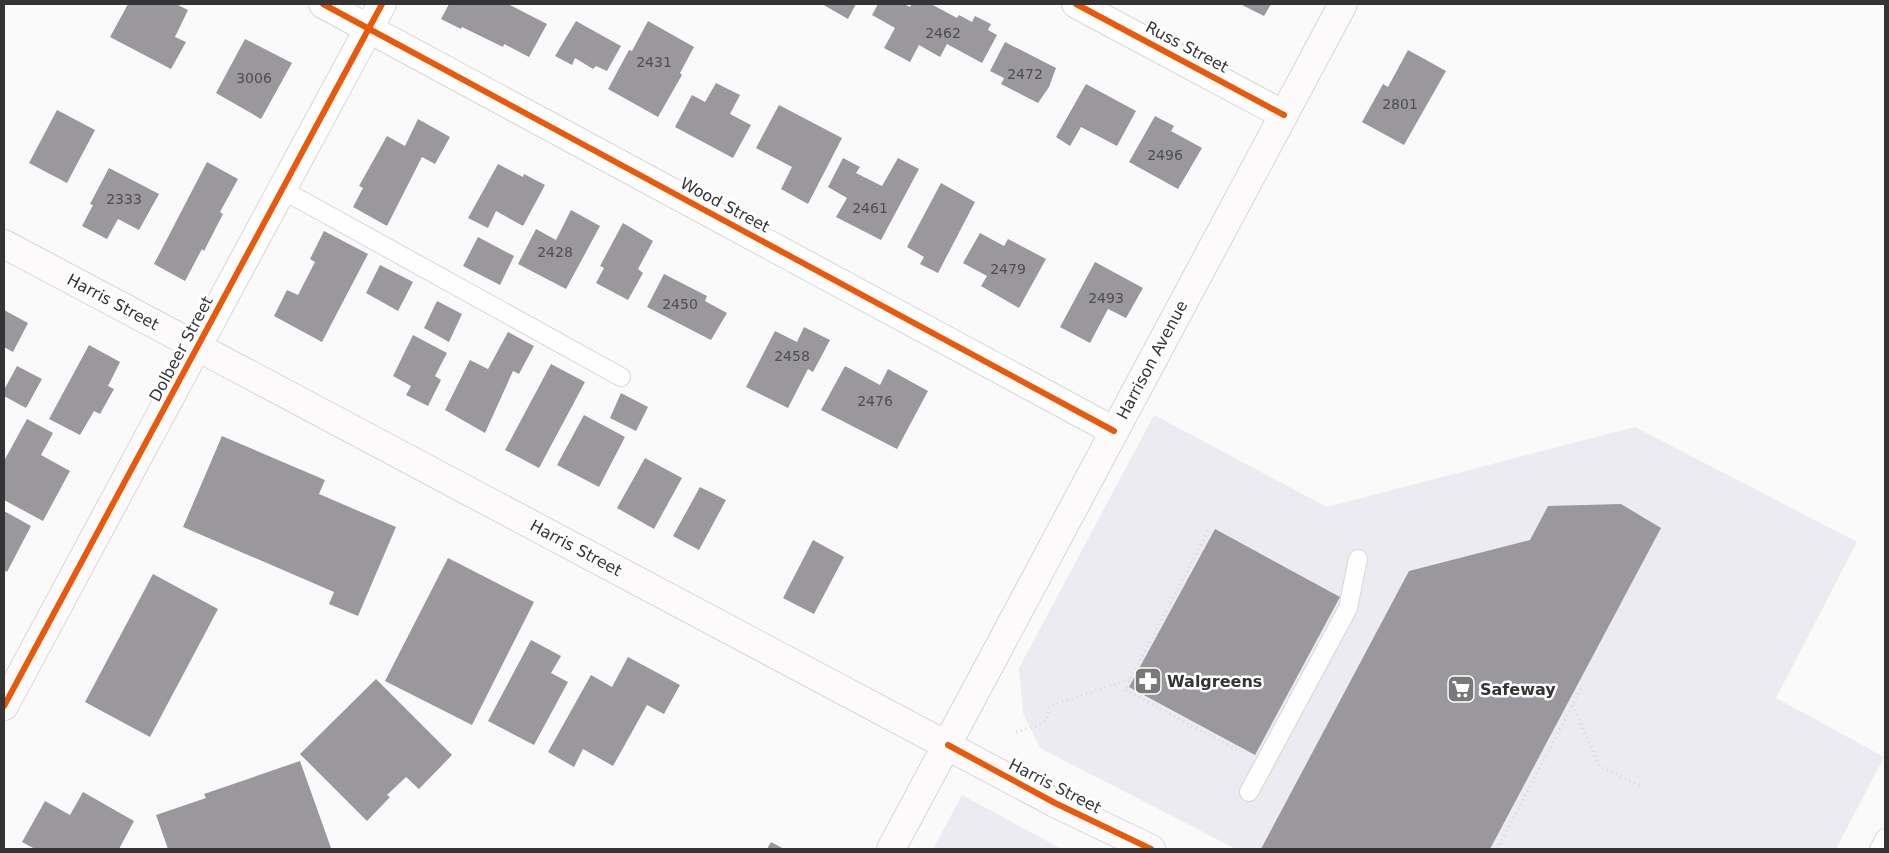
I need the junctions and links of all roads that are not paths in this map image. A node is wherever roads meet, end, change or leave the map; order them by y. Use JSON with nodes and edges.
{"nodes":[{"id":1,"x":323,"y":4,"type":"edge"},
{"id":2,"x":382,"y":4,"type":"edge"},
{"id":3,"x":1076,"y":4,"type":"edge"},
{"id":4,"x":1343,"y":4,"type":"edge"},
{"id":5,"x":369,"y":29,"type":"junction"},
{"id":6,"x":1284,"y":115,"type":"junction"},
{"id":7,"x":281,"y":190,"type":"junction"},
{"id":8,"x":4,"y":244,"type":"edge"},
{"id":9,"x":197,"y":347,"type":"junction"},
{"id":10,"x":621,"y":377,"type":"dead end"},
{"id":11,"x":1114,"y":431,"type":"junction"},
{"id":12,"x":1358,"y":559,"type":"dead end"},
{"id":13,"x":4,"y":706,"type":"edge"},
{"id":14,"x":948,"y":745,"type":"junction"},
{"id":15,"x":1249,"y":792,"type":"dead end"},
{"id":16,"x":1885,"y":838,"type":"edge"},
{"id":17,"x":891,"y":849,"type":"edge"},
{"id":18,"x":1151,"y":849,"type":"edge"},
{"id":19,"x":1880,"y":849,"type":"edge"}],
"edges":[{"from":1,"to":5,"type":"street","name":"Wood Street"},
{"from":2,"to":5,"type":"street","name":"Dolbeer Street"},
{"from":3,"to":6,"type":"street","name":"Russ Street"},
{"from":4,"to":6,"type":"main road","name":"Harrison Avenue"},
{"from":5,"to":7,"type":"street","name":"Dolbeer Street"},
{"from":5,"to":11,"type":"street","name":"Wood Street"},
{"from":6,"to":11,"type":"main road","name":"Harrison Avenue"},
{"from":7,"to":9,"type":"street","name":"Dolbeer Street"},
{"from":7,"to":10,"type":"lane"},
{"from":8,"to":9,"type":"main road","name":"Harris Street"},
{"from":9,"to":13,"type":"main road","name":"Dolbeer Street"},
{"from":9,"to":14,"type":"main road","name":"Harris Street"},
{"from":11,"to":14,"type":"main road","name":"Harrison Avenue"},
{"from":12,"to":15,"type":"lane"},
{"from":14,"to":17,"type":"main road","name":"Harrison Avenue"},
{"from":14,"to":18,"type":"main road","name":"Harris Street"},
{"from":16,"to":19,"type":"lane"}]}
